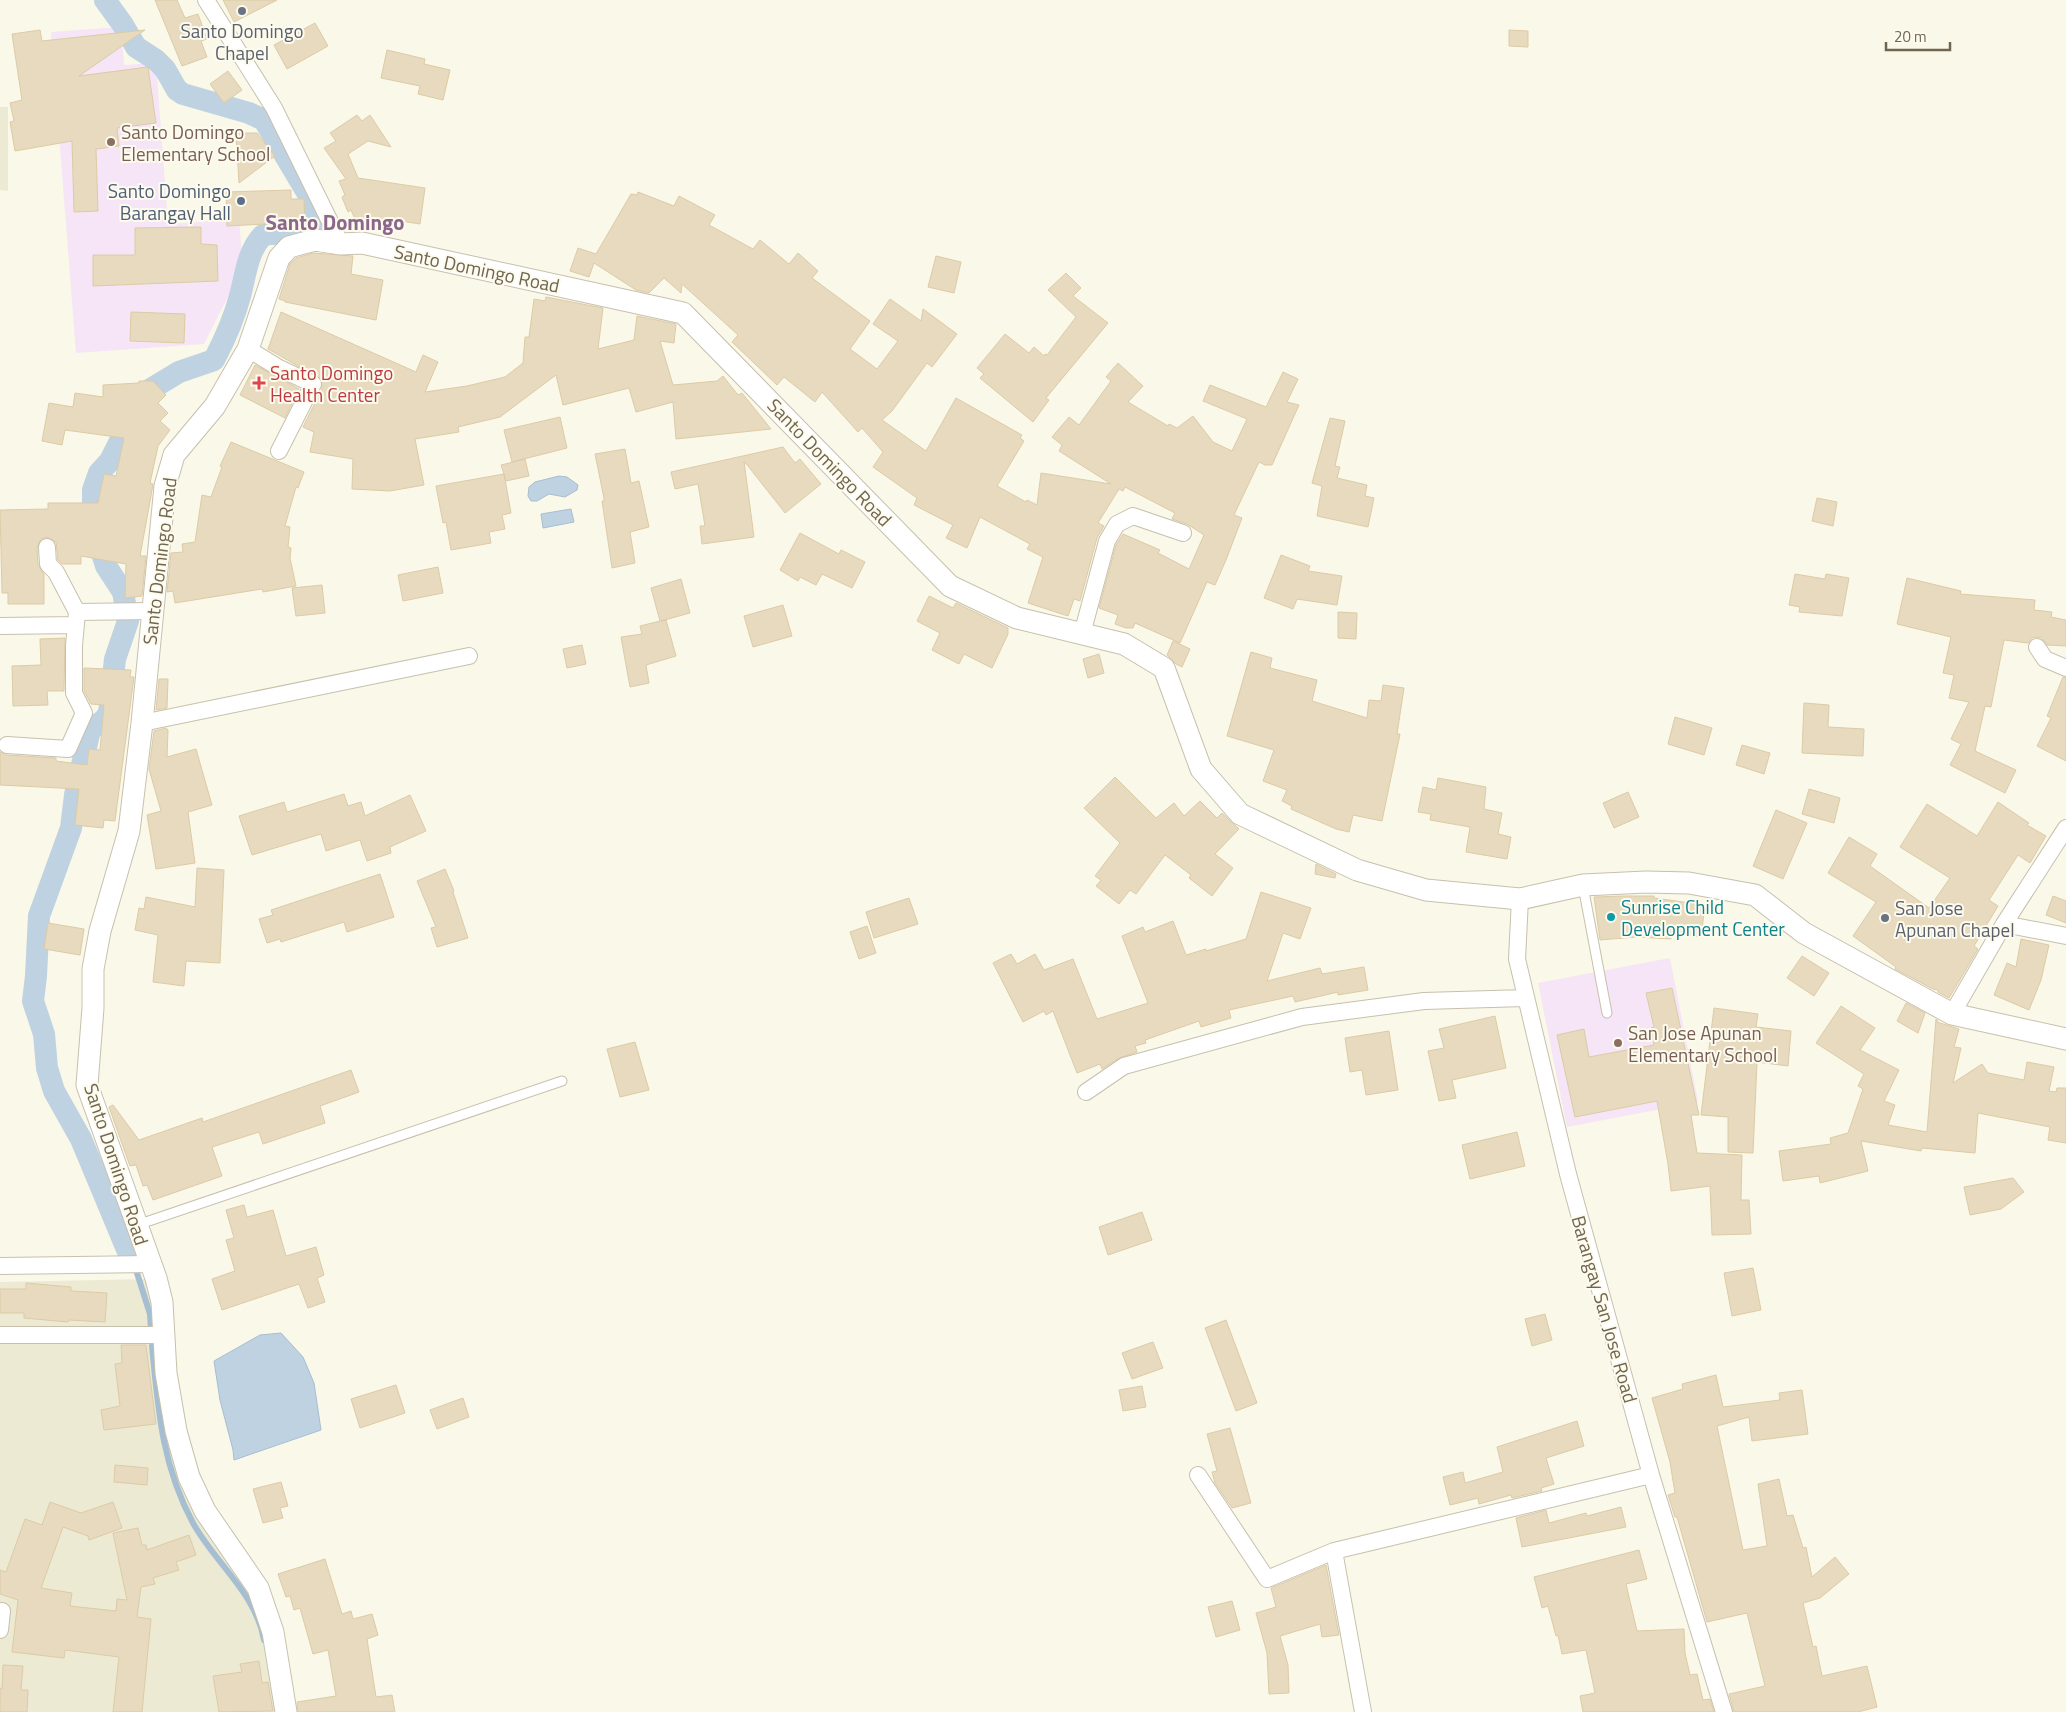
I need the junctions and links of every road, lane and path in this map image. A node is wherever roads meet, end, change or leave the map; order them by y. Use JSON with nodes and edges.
{"nodes":[{"id":1,"x":206,"y":0,"type":"edge"},
{"id":2,"x":341,"y":244,"type":"junction"},
{"id":3,"x":248,"y":349,"type":"junction"},
{"id":4,"x":279,"y":451,"type":"dead end"},
{"id":5,"x":1183,"y":533,"type":"dead end"},
{"id":6,"x":47,"y":547,"type":"dead end"},
{"id":7,"x":135,"y":611,"type":"junction"},
{"id":8,"x":76,"y":619,"type":"junction"},
{"id":9,"x":0,"y":626,"type":"edge"},
{"id":10,"x":1082,"y":634,"type":"junction"},
{"id":11,"x":2037,"y":647,"type":"dead end"},
{"id":12,"x":468,"y":656,"type":"dead end"},
{"id":13,"x":2066,"y":668,"type":"edge"},
{"id":14,"x":142,"y":723,"type":"junction"},
{"id":15,"x":7,"y":744,"type":"dead end"},
{"id":16,"x":2066,"y":828,"type":"edge"},
{"id":17,"x":1583,"y":885,"type":"junction"},
{"id":18,"x":1520,"y":899,"type":"junction"},
{"id":19,"x":2004,"y":924,"type":"junction"},
{"id":20,"x":2066,"y":936,"type":"edge"},
{"id":21,"x":1525,"y":998,"type":"junction"},
{"id":22,"x":1607,"y":1013,"type":"dead end"},
{"id":23,"x":1952,"y":1014,"type":"junction"},
{"id":24,"x":2066,"y":1039,"type":"edge"},
{"id":25,"x":562,"y":1081,"type":"dead end"},
{"id":26,"x":1086,"y":1092,"type":"dead end"},
{"id":27,"x":137,"y":1225,"type":"junction"},
{"id":28,"x":151,"y":1264,"type":"junction"},
{"id":29,"x":0,"y":1266,"type":"edge"},
{"id":30,"x":0,"y":1335,"type":"edge"},
{"id":31,"x":164,"y":1335,"type":"junction"},
{"id":32,"x":1198,"y":1475,"type":"dead end"},
{"id":33,"x":1651,"y":1475,"type":"junction"},
{"id":34,"x":1334,"y":1551,"type":"junction"},
{"id":35,"x":2,"y":1610,"type":"dead end"},
{"id":36,"x":0,"y":1630,"type":"edge"},
{"id":37,"x":286,"y":1712,"type":"edge"},
{"id":38,"x":1364,"y":1712,"type":"edge"},
{"id":39,"x":1724,"y":1712,"type":"edge"}],
"edges":[{"from":1,"to":2,"type":"street"},
{"from":2,"to":3,"type":"street","name":"Santo Domingo Road"},
{"from":2,"to":10,"type":"street","name":"Santo Domingo Road"},
{"from":3,"to":4,"type":"street"},
{"from":3,"to":7,"type":"street","name":"Santo Domingo Road"},
{"from":5,"to":10,"type":"street"},
{"from":6,"to":8,"type":"street"},
{"from":7,"to":8,"type":"street"},
{"from":7,"to":14,"type":"street","name":"Santo Domingo Road"},
{"from":8,"to":9,"type":"street"},
{"from":8,"to":15,"type":"street"},
{"from":10,"to":18,"type":"street","name":"Santo Domingo Road"},
{"from":11,"to":13,"type":"street"},
{"from":12,"to":14,"type":"street"},
{"from":14,"to":27,"type":"street","name":"Santo Domingo Road"},
{"from":16,"to":19,"type":"street"},
{"from":17,"to":18,"type":"street","name":"Santo Domingo Road"},
{"from":17,"to":22,"type":"lane"},
{"from":17,"to":23,"type":"street","name":"Santo Domingo Road"},
{"from":18,"to":21,"type":"street","name":"Barangay San Jose Road"},
{"from":19,"to":20,"type":"street"},
{"from":19,"to":23,"type":"street"},
{"from":21,"to":26,"type":"street"},
{"from":21,"to":33,"type":"street","name":"Barangay San Jose Road"},
{"from":23,"to":24,"type":"street","name":"Santo Domingo Road"},
{"from":25,"to":27,"type":"lane"},
{"from":27,"to":28,"type":"street","name":"Santo Domingo Road"},
{"from":28,"to":29,"type":"street"},
{"from":28,"to":31,"type":"street","name":"Santo Domingo Road"},
{"from":30,"to":31,"type":"street"},
{"from":31,"to":37,"type":"street","name":"Santo Domingo Road"},
{"from":32,"to":34,"type":"street"},
{"from":33,"to":34,"type":"street"},
{"from":33,"to":39,"type":"street","name":"Barangay San Jose Road"},
{"from":34,"to":38,"type":"street"},
{"from":35,"to":36,"type":"street"}]}
